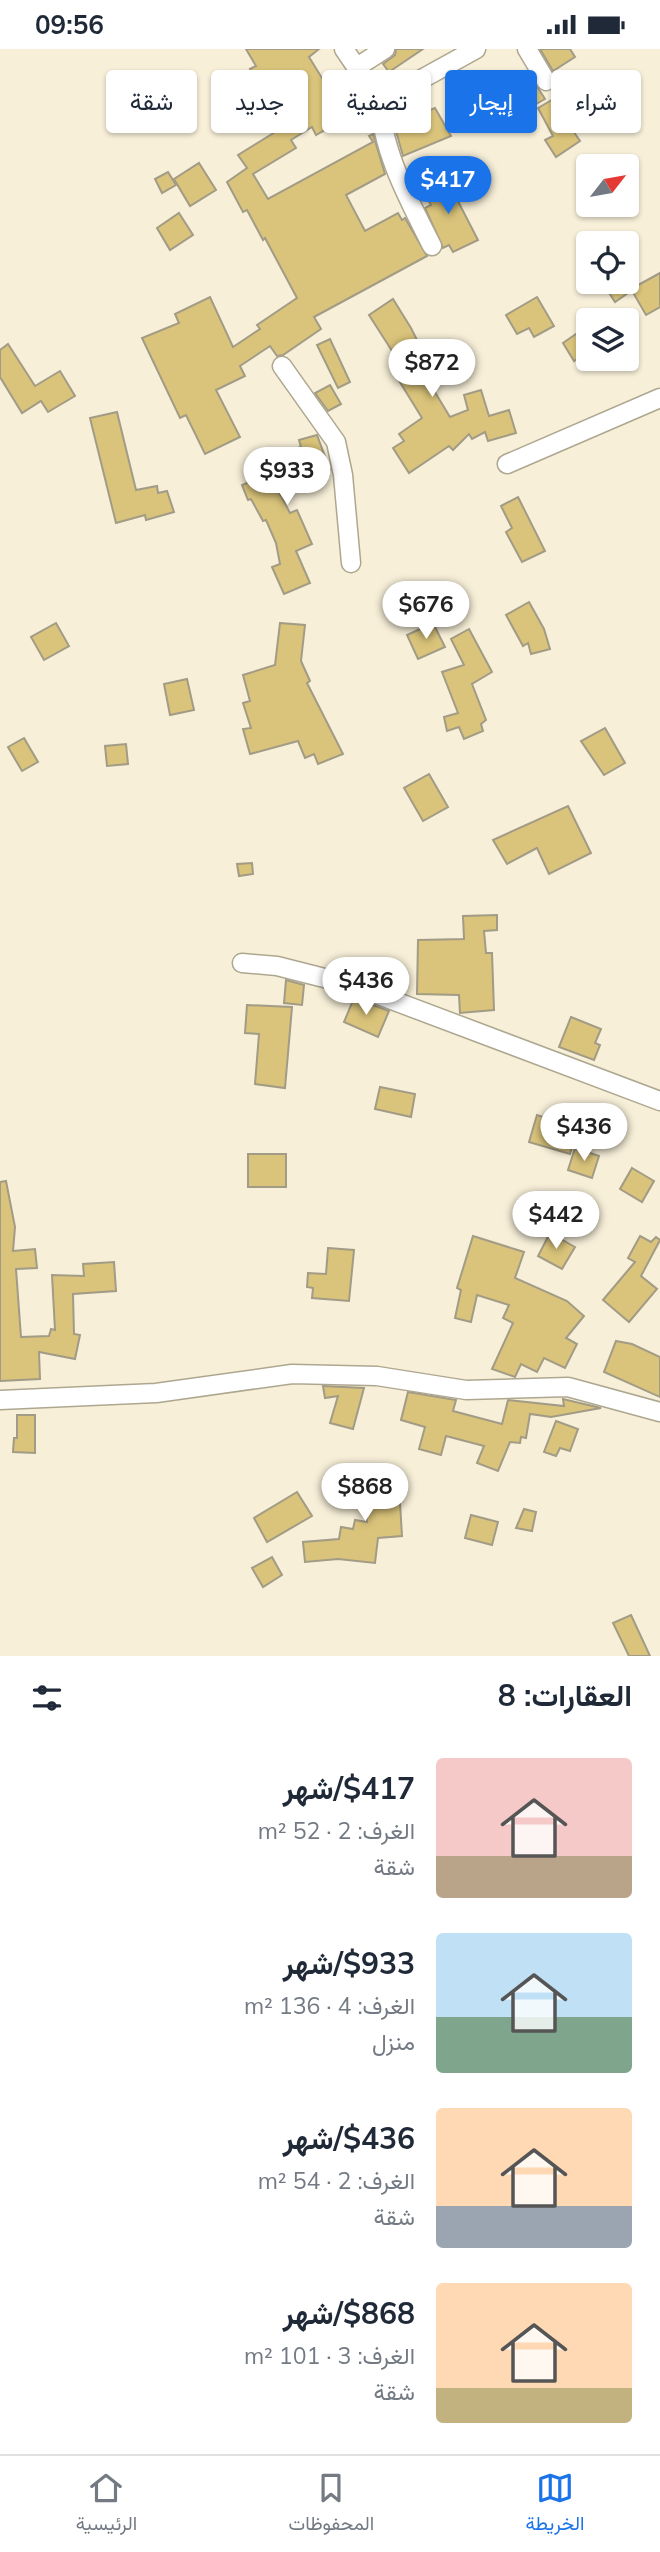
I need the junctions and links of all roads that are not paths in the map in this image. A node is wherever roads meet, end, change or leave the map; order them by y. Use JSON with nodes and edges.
{"nodes":[{"id":1,"x":344,"y":49,"type":"edge"},
{"id":2,"x":384,"y":49,"type":"edge"},
{"id":3,"x":476,"y":49,"type":"edge"},
{"id":4,"x":527,"y":49,"type":"edge"},
{"id":5,"x":356,"y":67,"type":"junction"},
{"id":6,"x":358,"y":70,"type":"edge"},
{"id":7,"x":431,"y":74,"type":"edge"},
{"id":8,"x":546,"y":81,"type":"dead end"},
{"id":9,"x":385,"y":133,"type":"edge"},
{"id":10,"x":432,"y":246,"type":"dead end"},
{"id":11,"x":282,"y":366,"type":"dead end"},
{"id":12,"x":660,"y":398,"type":"edge"},
{"id":13,"x":507,"y":464,"type":"dead end"},
{"id":14,"x":351,"y":563,"type":"dead end"},
{"id":15,"x":242,"y":963,"type":"dead end"},
{"id":16,"x":660,"y":1101,"type":"edge"},
{"id":17,"x":0,"y":1400,"type":"edge"},
{"id":18,"x":660,"y":1412,"type":"edge"}],
"edges":[{"from":1,"to":5,"type":"street"},
{"from":2,"to":5,"type":"street"},
{"from":3,"to":7,"type":"street"},
{"from":4,"to":8,"type":"street"},
{"from":5,"to":6,"type":"street"},
{"from":9,"to":10,"type":"street"},
{"from":11,"to":14,"type":"street"},
{"from":12,"to":13,"type":"street"},
{"from":15,"to":16,"type":"street"},
{"from":17,"to":18,"type":"street"}]}
